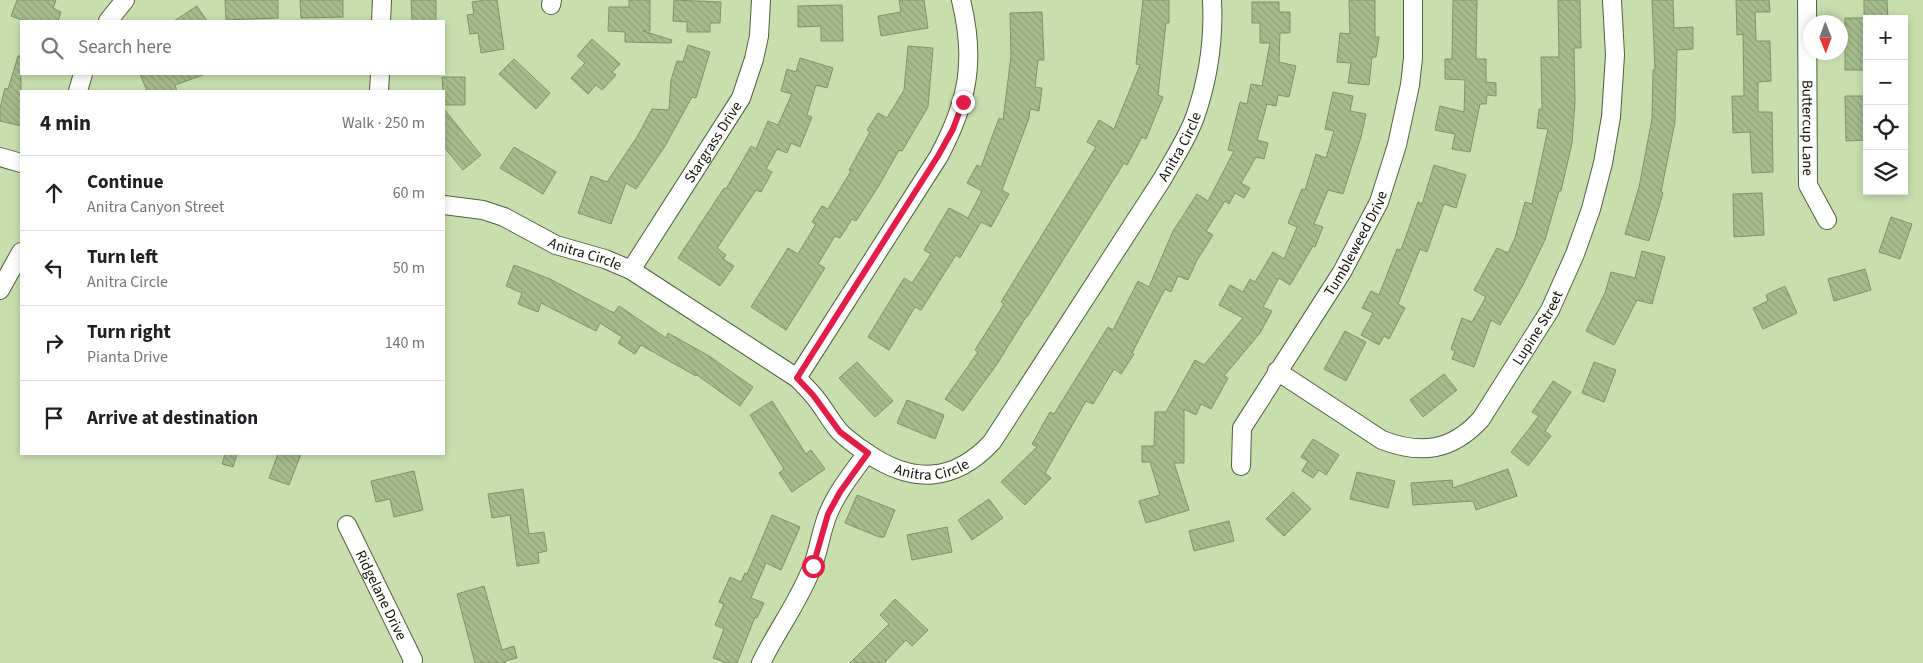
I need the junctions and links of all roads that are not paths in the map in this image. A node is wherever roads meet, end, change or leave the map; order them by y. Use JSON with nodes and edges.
{"nodes":[{"id":1,"x":125,"y":0,"type":"edge"},
{"id":2,"x":382,"y":0,"type":"edge"},
{"id":3,"x":761,"y":0,"type":"edge"},
{"id":4,"x":961,"y":0,"type":"edge"},
{"id":5,"x":1212,"y":0,"type":"edge"},
{"id":6,"x":1414,"y":0,"type":"edge"},
{"id":7,"x":1612,"y":0,"type":"edge"},
{"id":8,"x":1807,"y":0,"type":"edge"},
{"id":9,"x":109,"y":20,"type":"edge"},
{"id":10,"x":381,"y":20,"type":"edge"},
{"id":11,"x":83,"y":75,"type":"edge"},
{"id":12,"x":380,"y":75,"type":"edge"},
{"id":13,"x":78,"y":90,"type":"edge"},
{"id":14,"x":379,"y":90,"type":"edge"},
{"id":15,"x":0,"y":157,"type":"edge"},
{"id":16,"x":20,"y":163,"type":"edge"},
{"id":17,"x":445,"y":205,"type":"edge"},
{"id":18,"x":1827,"y":220,"type":"dead end"},
{"id":19,"x":20,"y":254,"type":"edge"},
{"id":20,"x":631,"y":270,"type":"junction"},
{"id":21,"x":0,"y":290,"type":"edge"},
{"id":22,"x":1277,"y":371,"type":"junction"},
{"id":23,"x":797,"y":378,"type":"junction"},
{"id":24,"x":868,"y":453,"type":"junction"},
{"id":25,"x":1241,"y":466,"type":"dead end"},
{"id":26,"x":347,"y":525,"type":"dead end"},
{"id":27,"x":412,"y":663,"type":"edge"},
{"id":28,"x":761,"y":663,"type":"edge"}],
"edges":[{"from":1,"to":9,"type":"street"},
{"from":2,"to":10,"type":"street"},
{"from":3,"to":20,"type":"street","name":"Stargrass Drive"},
{"from":4,"to":23,"type":"street"},
{"from":5,"to":24,"type":"street","name":"Anitra Circle"},
{"from":6,"to":22,"type":"street","name":"Tumbleweed Drive"},
{"from":7,"to":22,"type":"street","name":"Lupine Street"},
{"from":8,"to":18,"type":"street","name":"Buttercup Lane"},
{"from":11,"to":13,"type":"street"},
{"from":12,"to":14,"type":"street"},
{"from":15,"to":16,"type":"street"},
{"from":17,"to":20,"type":"street","name":"Anitra Circle"},
{"from":19,"to":21,"type":"street"},
{"from":20,"to":23,"type":"street","name":"Anitra Circle"},
{"from":22,"to":25,"type":"street","name":"Tumbleweed Drive"},
{"from":23,"to":24,"type":"street","name":"Anitra Circle"},
{"from":24,"to":28,"type":"street"},
{"from":26,"to":27,"type":"street","name":"Ridgelane Drive"}]}
